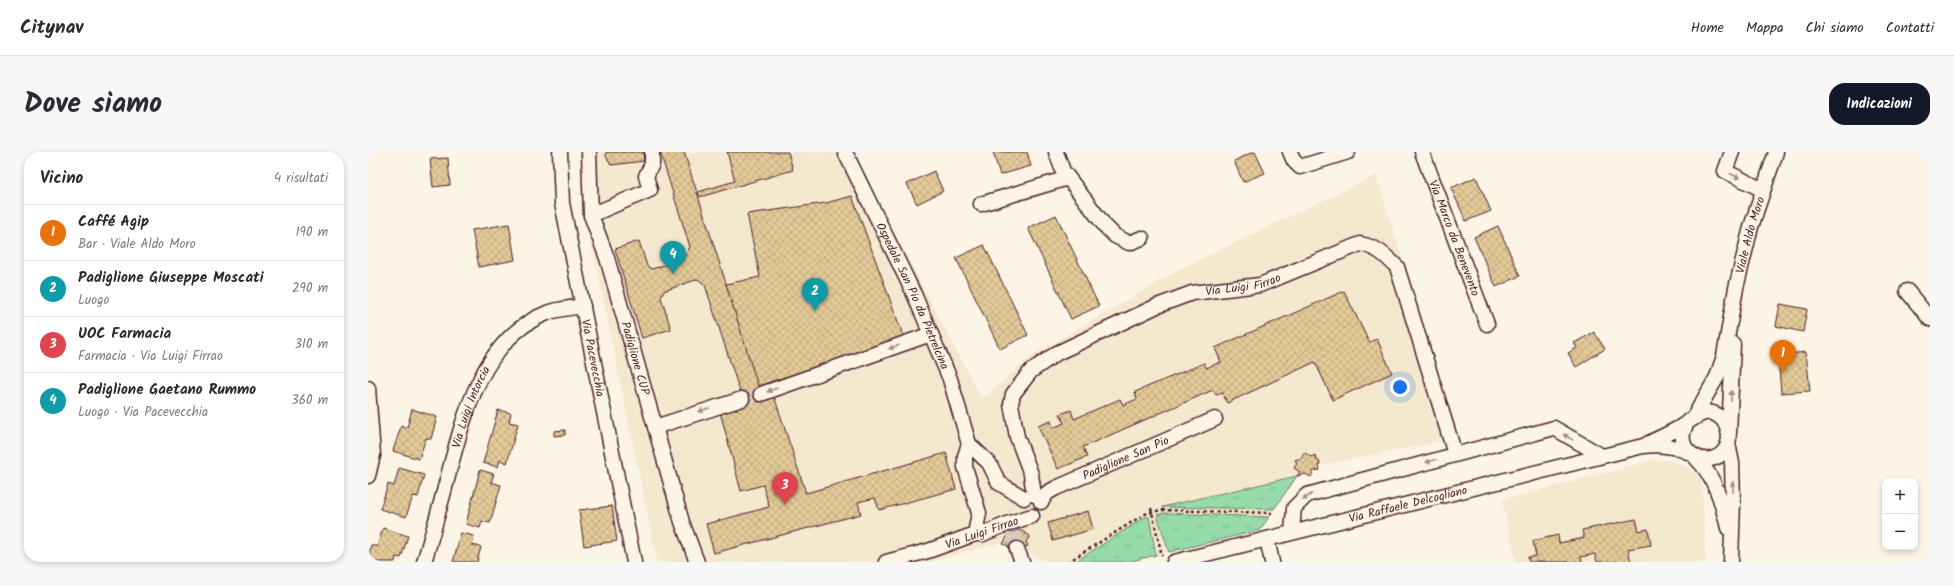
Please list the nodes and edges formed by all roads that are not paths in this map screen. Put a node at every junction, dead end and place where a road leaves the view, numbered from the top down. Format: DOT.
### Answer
graph roads {
  1 [pos="560,152"];
  2 [pos="589,152"];
  3 [pos="652,152"];
  4 [pos="845,152"];
  5 [pos="1056,152"];
  6 [pos="1290,152"];
  7 [pos="1348,152"];
  8 [pos="1422,152"];
  9 [pos="1732,152"];
  10 [pos="1776,152"];
  11 [pos="1068,178"];
  12 [pos="1763,190"];
  13 [pos="981,204"];
  14 [pos="591,214"];
  15 [pos="1142,238"];
  16 [pos="1907,290"];
  17 [pos="582,306"];
  18 [pos="1730,319"];
  19 [pos="1930,319"];
  20 [pos="1487,324"];
  21 [pos="931,334"];
  22 [pos="368,388"];
  23 [pos="761,394"];
  24 [pos="742,399"];
  25 [pos="1692,418"];
  26 [pos="1214,420"];
  27 [pos="656,427"];
  28 [pos="1728,439"];
  29 [pos="969,444"];
  30 [pos="1643,446"];
  31 [pos="1455,454"];
  32 [pos="1693,455"];
  33 [pos="1602,456"];
  34 [pos="368,476"];
  35 [pos="1033,498"];
  36 [pos="1292,532"];
  37 [pos="975,534"];
  38 [pos="1267,539"];
  39 [pos="1731,540"];
  40 [pos="1168,559"];
  41 [pos="424,562"];
  42 [pos="634,562"];
  43 [pos="697,562"];
  44 [pos="886,562"];
  45 [pos="1272,562"];
  46 [pos="1731,562"];
  1 -- 17 [label="street, Via Pacevecchia"];
  2 -- 14 [label="street, Padiglione CUP"];
  3 -- 14 [label="street"];
  4 -- 21 [label="street, Ospedale San Pio da Pietrelcina"];
  5 -- 11 [label="street"];
  6 -- 7 [label="street"];
  8 -- 20 [label="street, Via Marco da Benevento"];
  9 -- 12 [label="street, one-way"];
  10 -- 12 [label="street, Viale Aldo Moro"];
  11 -- 13 [label="street"];
  11 -- 15 [label="street"];
  12 -- 18 [label="street, Viale Aldo Moro"];
  14 -- 27 [label="street, Padiglione CUP"];
  16 -- 19 [label="street"];
  17 -- 41 [label="street, Via Luigi Intorcia"];
  17 -- 42 [label="street, Via Pacevecchia"];
  18 -- 25 [label="street, Viale Aldo Moro"];
  28 -- 18 [label="street, Viale Aldo Moro, one-way"];
  21 -- 23 [label="street, one-way"];
  21 -- 29 [label="street, Ospedale San Pio da Pietrelcina"];
  22 -- 34 [label="street"];
  24 -- 27 [label="street, one-way"];
  25 -- 28 [label="street, Viale Aldo Moro"];
  25 -- 30 [label="street, Via Raffaele Delcogliano"];
  25 -- 32 [label="street, Viale Aldo Moro"];
  26 -- 35 [label="street, Padiglione San Pio"];
  27 -- 43 [label="street, Padiglione CUP"];
  28 -- 32 [label="street"];
  39 -- 28 [label="street, Viale Aldo Moro, one-way"];
  29 -- 35 [label="street"];
  29 -- 37 [label="street, Ospedale San Pio da Pietrelcina"];
  30 -- 32 [label="street, Via Raffaele Delcogliano"];
  30 -- 33 [label="street, Via Raffaele Delcogliano"];
  33 -- 31 [label="street, one-way"];
  31 -- 35 [label="street, Via Luigi Firrao"];
  31 -- 36 [label="street, one-way"];
  32 -- 39 [label="street, Viale Aldo Moro"];
  33 -- 36 [label="street, Via Raffaele Delcogliano"];
  35 -- 37 [label="street, Via Luigi Firrao"];
  36 -- 38 [label="street, Via Raffaele Delcogliano"];
  37 -- 44 [label="street, Via Luigi Firrao"];
  38 -- 40 [label="street, Via Raffaele Delcogliano"];
  38 -- 45 [label="street"];
  39 -- 46 [label="street, Viale Aldo Moro"];
}
